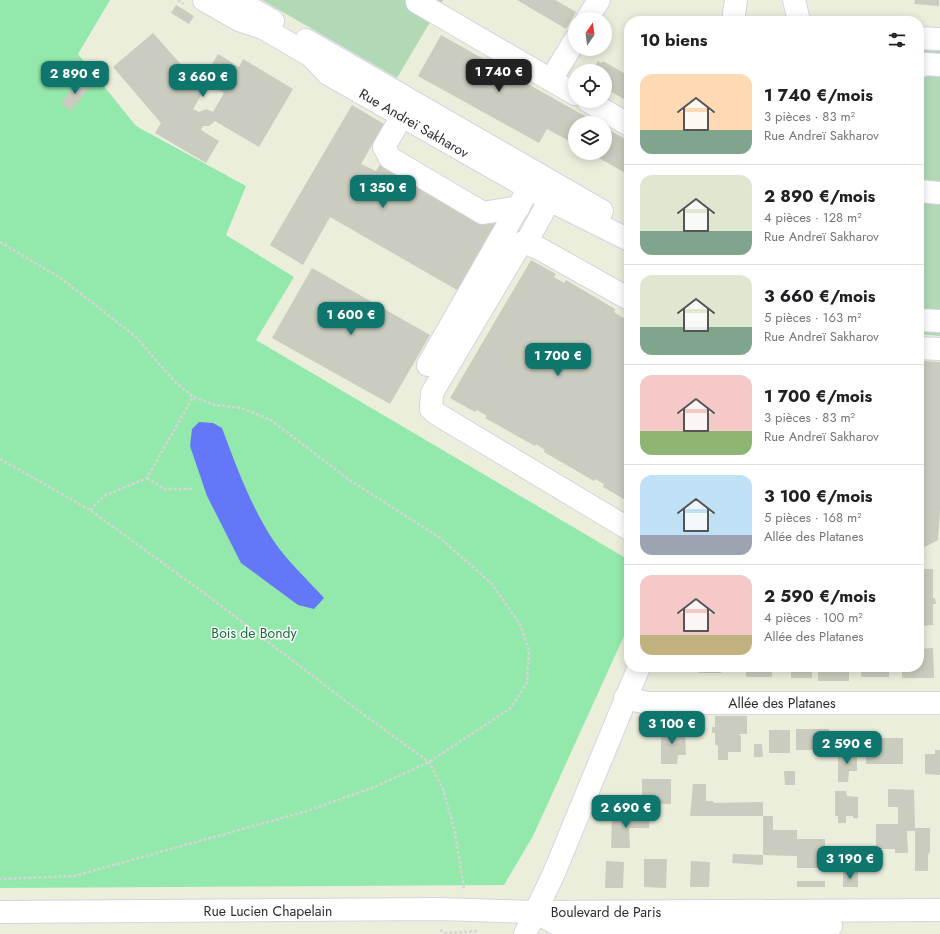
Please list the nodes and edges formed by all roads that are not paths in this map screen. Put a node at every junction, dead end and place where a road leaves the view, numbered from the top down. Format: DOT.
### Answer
graph roads {
  1 [pos="204,0"];
  2 [pos="236,0"];
  3 [pos="599,0"];
  4 [pos="736,0"];
  5 [pos="794,0"];
  6 [pos="418,1"];
  7 [pos="592,12"];
  8 [pos="734,16"];
  9 [pos="799,16"];
  10 [pos="924,38"];
  11 [pos="940,39"];
  12 [pos="568,52"];
  13 [pos="924,65"];
  14 [pos="940,65"];
  15 [pos="551,80"];
  16 [pos="568,90"];
  17 [pos="600,108"];
  18 [pos="402,116"];
  19 [pos="624,122"];
  20 [pos="924,191"];
  21 [pos="554,193"];
  22 [pos="940,193"];
  23 [pos="524,198"];
  24 [pos="624,227"];
  25 [pos="624,237"];
  26 [pos="526,243"];
  27 [pos="624,296"];
  28 [pos="924,320"];
  29 [pos="940,321"];
  30 [pos="924,348"];
  31 [pos="940,349"];
  32 [pos="428,365"];
  33 [pos="624,527"];
  34 [pos="637,672"];
  35 [pos="625,698"];
  36 [pos="940,703"];
  37 [pos="940,910"];
  38 [pos="0,912"];
  39 [pos="536,912"];
  40 [pos="940,925"];
  41 [pos="525,934"];
  1 -- 18 [label="street, Rue Andreï Sakharov"];
  2 -- 21 [label="street, Rue Andreï Sakharov"];
  3 -- 7 [label="street"];
  4 -- 8 [label="street"];
  5 -- 9 [label="street"];
  6 -- 15 [label="street"];
  10 -- 11 [label="street"];
  12 -- 15 [label="street"];
  13 -- 14 [label="street"];
  15 -- 16 [label="street"];
  17 -- 19 [label="street"];
  18 -- 23 [label="street, Rue Andreï Sakharov"];
  18 -- 23 [label="street"];
  20 -- 22 [label="street"];
  21 -- 23 [label="street, Rue Andreï Sakharov"];
  21 -- 24 [label="street, Rue Andreï Sakharov"];
  21 -- 25 [label="street, Rue Andreï Sakharov"];
  21 -- 26 [label="street"];
  23 -- 32 [label="street"];
  26 -- 27 [label="street"];
  26 -- 33 [label="street"];
  28 -- 29 [label="street"];
  30 -- 31 [label="street"];
  34 -- 35 [label="street"];
  35 -- 36 [label="street, Allée des Platanes"];
  35 -- 39 [label="street"];
  37 -- 39 [label="street, Boulevard de Paris"];
  38 -- 39 [label="street, Rue Lucien Chapelain"];
  39 -- 40 [label="street, Boulevard de Paris"];
  39 -- 41 [label="street"];
}
